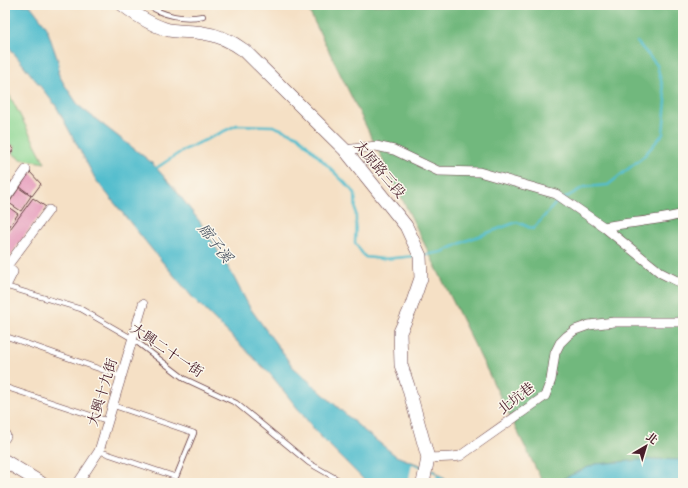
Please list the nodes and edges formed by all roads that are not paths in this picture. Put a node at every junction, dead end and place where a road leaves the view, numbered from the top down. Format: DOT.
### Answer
graph roads {
  1 [pos="124,5"];
  2 [pos="148,5"];
  3 [pos="203,16"];
  4 [pos="345,150"];
  5 [pos="26,170"];
  6 [pos="5,199"];
  7 [pos="49,210"];
  8 [pos="683,214"];
  9 [pos="604,227"];
  10 [pos="6,265"];
  11 [pos="683,284"];
  12 [pos="5,286"];
  13 [pos="143,304"];
  14 [pos="683,322"];
  15 [pos="5,336"];
  16 [pos="133,339"];
  17 [pos="120,376"];
  18 [pos="5,387"];
  19 [pos="112,405"];
  20 [pos="108,421"];
  21 [pos="5,434"];
  22 [pos="5,438"];
  23 [pos="99,451"];
  24 [pos="5,461"];
  25 [pos="427,461"];
  26 [pos="41,483"];
  27 [pos="78,483"];
  28 [pos="344,483"];
  29 [pos="423,483"];
  1 -- 4 [label="main road, 太原路三段"];
  2 -- 3 [label="lane"];
  4 -- 9 [label="street"];
  4 -- 25 [label="main road, 太原路三段"];
  5 -- 6 [label="street"];
  7 -- 10 [label="street"];
  8 -- 9 [label="street"];
  9 -- 11 [label="street"];
  10 -- 12 [label="street"];
  12 -- 16 [label="lane, 大興二十一街"];
  13 -- 16 [label="street, 大興十九街"];
  14 -- 25 [label="street, 北坑巷"];
  15 -- 17 [label="lane"];
  16 -- 17 [label="street, 大興十九街"];
  16 -- 28 [label="lane, 大興二十一街"];
  17 -- 19 [label="street, 大興十九街"];
  18 -- 20 [label="lane"];
  19 -- 20 [label="street, 大興十九街"];
  19 -- 23 [label="lane"];
  20 -- 23 [label="street, 大興十九街"];
  21 -- 22 [label="street"];
  23 -- 27 [label="street, 大興十九街"];
  24 -- 26 [label="main road"];
  25 -- 29 [label="main road"];
}
